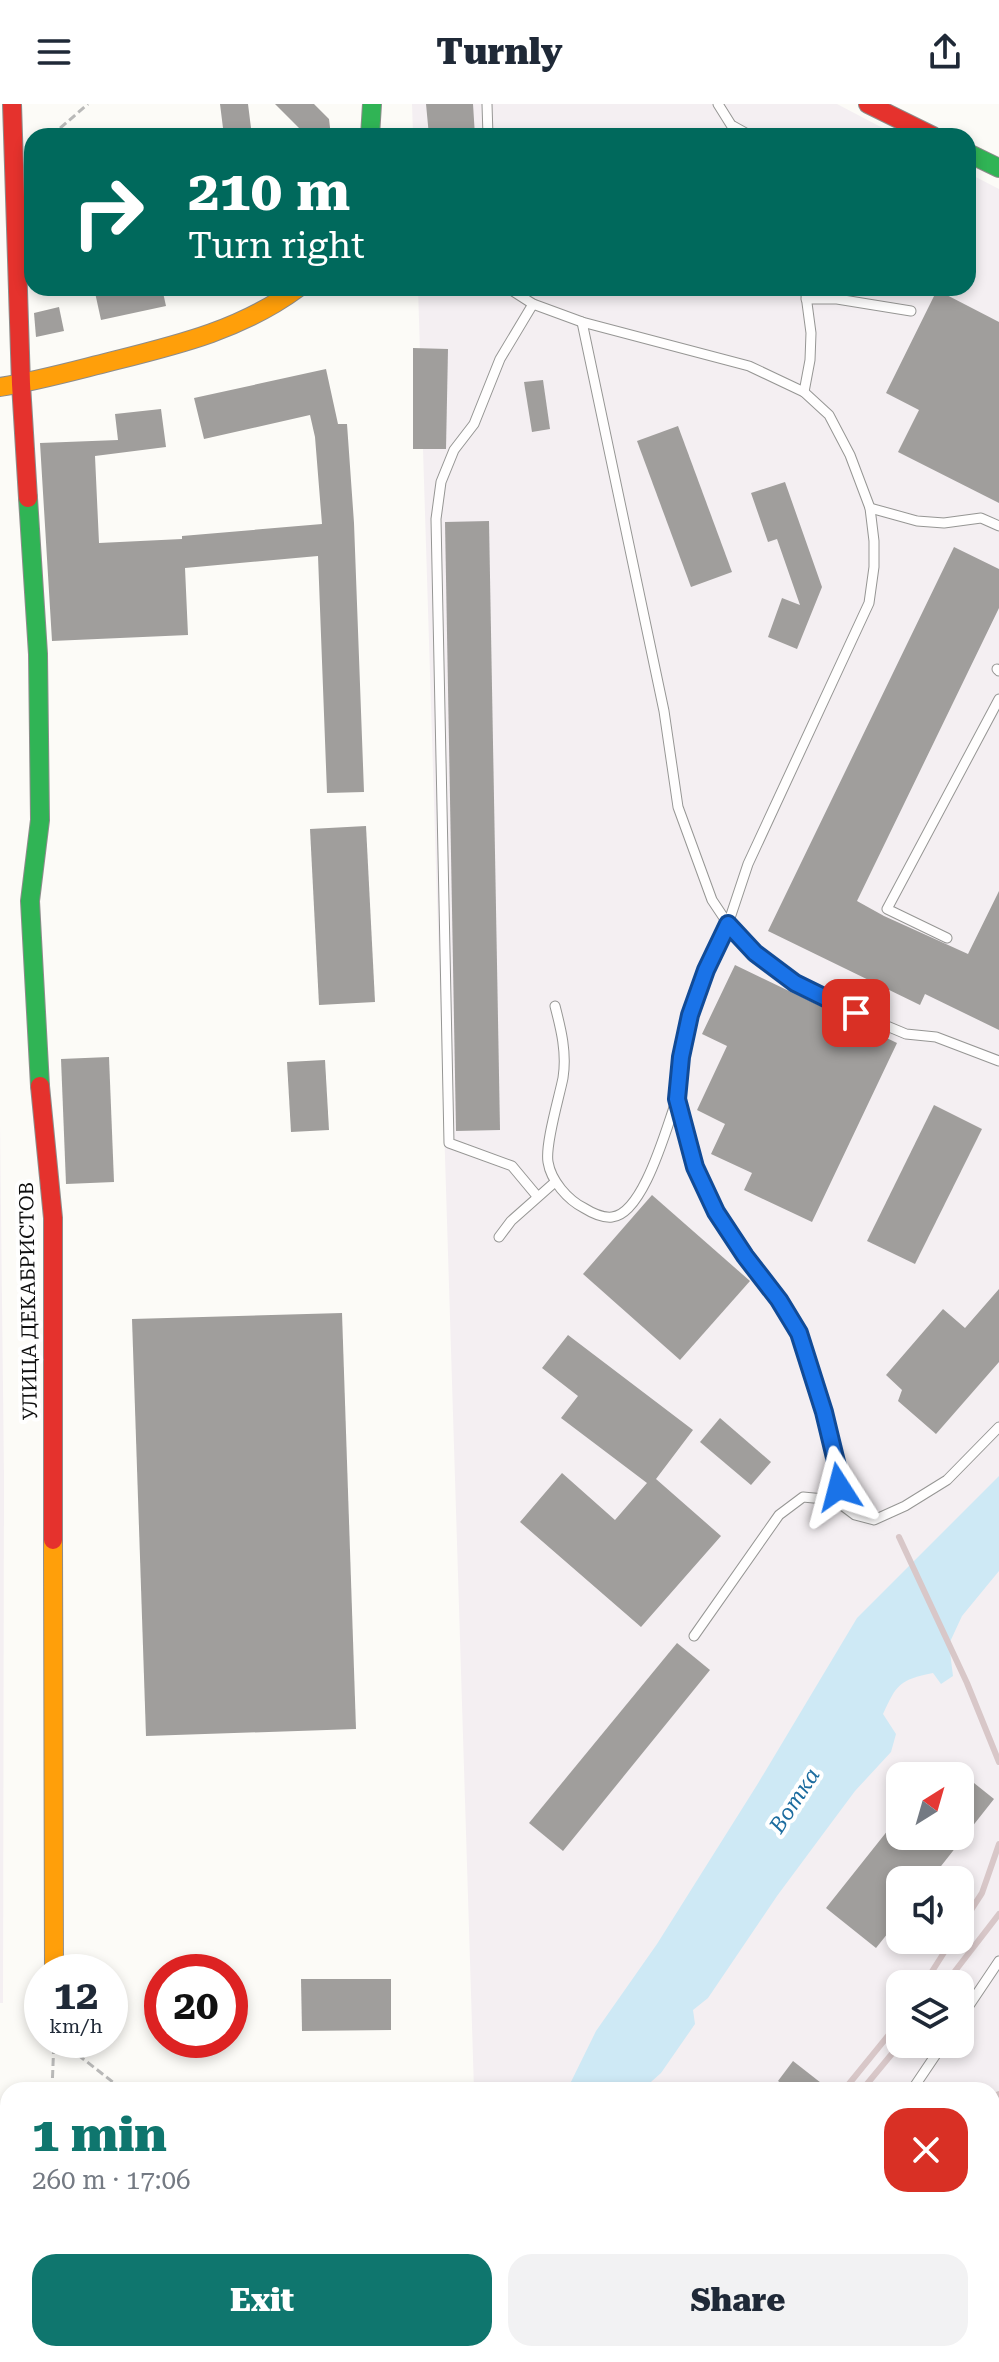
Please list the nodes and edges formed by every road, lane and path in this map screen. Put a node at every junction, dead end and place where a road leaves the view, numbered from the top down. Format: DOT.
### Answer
graph roads {
  1 [pos="12,104"];
  2 [pos="88,104"];
  3 [pos="372,104"];
  4 [pos="487,104"];
  5 [pos="718,104"];
  6 [pos="868,104"];
  7 [pos="733,126"];
  8 [pos="60,128"];
  9 [pos="370,128"];
  10 [pos="488,128"];
  11 [pos="737,128"];
  12 [pos="917,128"];
  13 [pos="976,157"];
  14 [pos="999,168"];
  15 [pos="288,296"];
  16 [pos="520,296"];
  17 [pos="805,296"];
  18 [pos="818,296"];
  19 [pos="533,304"];
  20 [pos="911,311"];
  21 [pos="582,322"];
  22 [pos="21,384"];
  23 [pos="0,387"];
  24 [pos="804,392"];
  25 [pos="870,508"];
  26 [pos="999,526"];
  27 [pos="999,699"];
  28 [pos="728,924"];
  29 [pos="947,938"];
  30 [pos="555,1006"];
  31 [pos="999,1061"];
  32 [pos="677,1099"];
  33 [pos="555,1182"];
  34 [pos="537,1196"];
  35 [pos="499,1237"];
  36 [pos="999,1427"];
  37 [pos="835,1500"];
  38 [pos="694,1636"];
  39 [pos="54,1954"];
  40 [pos="999,1961"];
  41 [pos="974,1998"];
  42 [pos="55,2058"];
  43 [pos="80,2058"];
  44 [pos="934,2058"];
  45 [pos="53,2082"];
  46 [pos="112,2082"];
  47 [pos="917,2082"];
  1 -- 22 [label="street, УЛИЦА ДЕКАБРИСТОВ"];
  2 -- 8 [label="path"];
  3 -- 9 [label="street"];
  4 -- 10 [label="lane"];
  5 -- 7 [label="lane"];
  6 -- 12 [label="street"];
  7 -- 11 [label="lane"];
  13 -- 14 [label="street"];
  15 -- 22 [label="street"];
  16 -- 19 [label="lane"];
  17 -- 24 [label="lane"];
  18 -- 20 [label="lane"];
  19 -- 21 [label="lane"];
  19 -- 34 [label="lane"];
  21 -- 24 [label="lane"];
  21 -- 28 [label="lane"];
  22 -- 23 [label="street"];
  22 -- 39 [label="street, УЛИЦА ДЕКАБРИСТОВ"];
  24 -- 25 [label="lane"];
  25 -- 26 [label="lane"];
  25 -- 28 [label="lane"];
  27 -- 29 [label="lane"];
  28 -- 31 [label="lane"];
  28 -- 32 [label="lane"];
  30 -- 33 [label="lane"];
  32 -- 33 [label="lane"];
  32 -- 37 [label="lane"];
  33 -- 34 [label="lane"];
  34 -- 35 [label="lane"];
  36 -- 37 [label="lane"];
  37 -- 38 [label="lane"];
  40 -- 41 [label="lane"];
  42 -- 45 [label="path"];
  43 -- 46 [label="path"];
  44 -- 47 [label="lane"];
}
